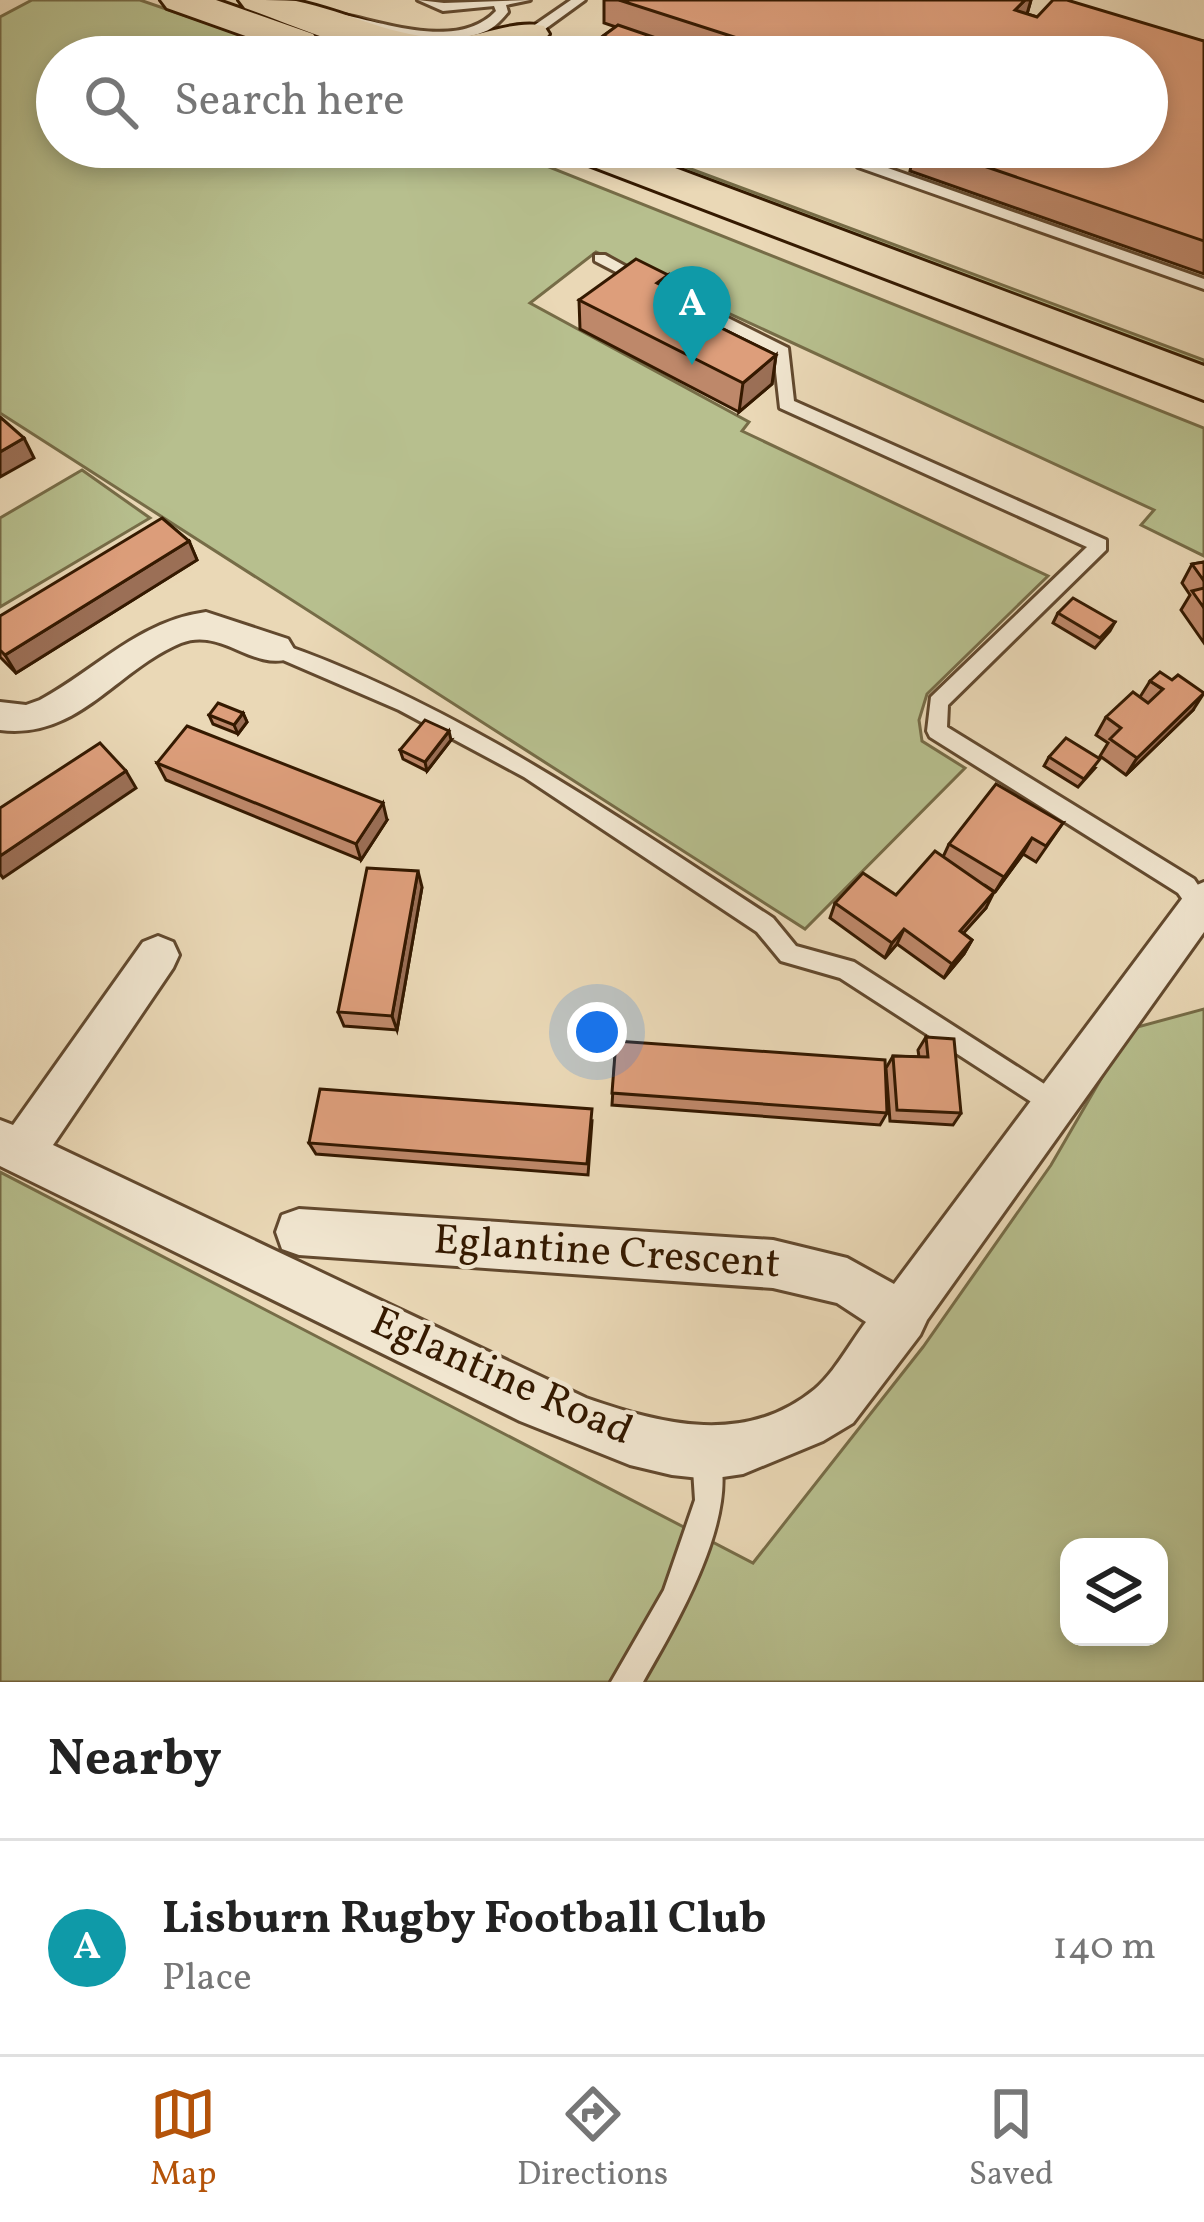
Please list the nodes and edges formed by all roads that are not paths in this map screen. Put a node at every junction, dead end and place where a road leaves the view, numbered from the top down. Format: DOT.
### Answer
graph roads {
  1 [pos="180,0"];
  2 [pos="424,0"];
  3 [pos="579,0"];
  4 [pos="498,1"];
  5 [pos="274,5"];
  6 [pos="536,16"];
  7 [pos="282,36"];
  8 [pos="364,36"];
  9 [pos="499,36"];
  10 [pos="635,168"];
  11 [pos="719,168"];
  12 [pos="874,168"];
  13 [pos="600,258"];
  14 [pos="1204,284"];
  15 [pos="1204,348"];
  16 [pos="1204,384"];
  17 [pos="276,649"];
  18 [pos="0,716"];
  19 [pos="1202,902"];
  20 [pos="158,955"];
  21 [pos="1055,1104"];
  22 [pos="10,1148"];
  23 [pos="299,1232"];
  24 [pos="903,1318"];
  25 [pos="706,1454"];
  26 [pos="626,1682"];
  1 -- 7 [label="highway"];
  2 -- 4 [label="lane"];
  3 -- 6 [label="lane"];
  4 -- 5 [label="lane"];
  4 -- 6 [label="lane"];
  5 -- 8 [label="highway"];
  6 -- 9 [label="highway"];
  10 -- 16 [label="highway"];
  11 -- 15 [label="highway"];
  12 -- 14 [label="lane"];
  13 -- 19 [label="lane"];
  17 -- 18 [label="street"];
  17 -- 21 [label="lane"];
  19 -- 21 [label="street, Eglantine Road"];
  20 -- 22 [label="street"];
  21 -- 24 [label="street, Eglantine Road"];
  22 -- 25 [label="street, Eglantine Road"];
  23 -- 24 [label="street, Eglantine Crescent"];
  24 -- 25 [label="street, Eglantine Road"];
  25 -- 26 [label="lane"];
}
